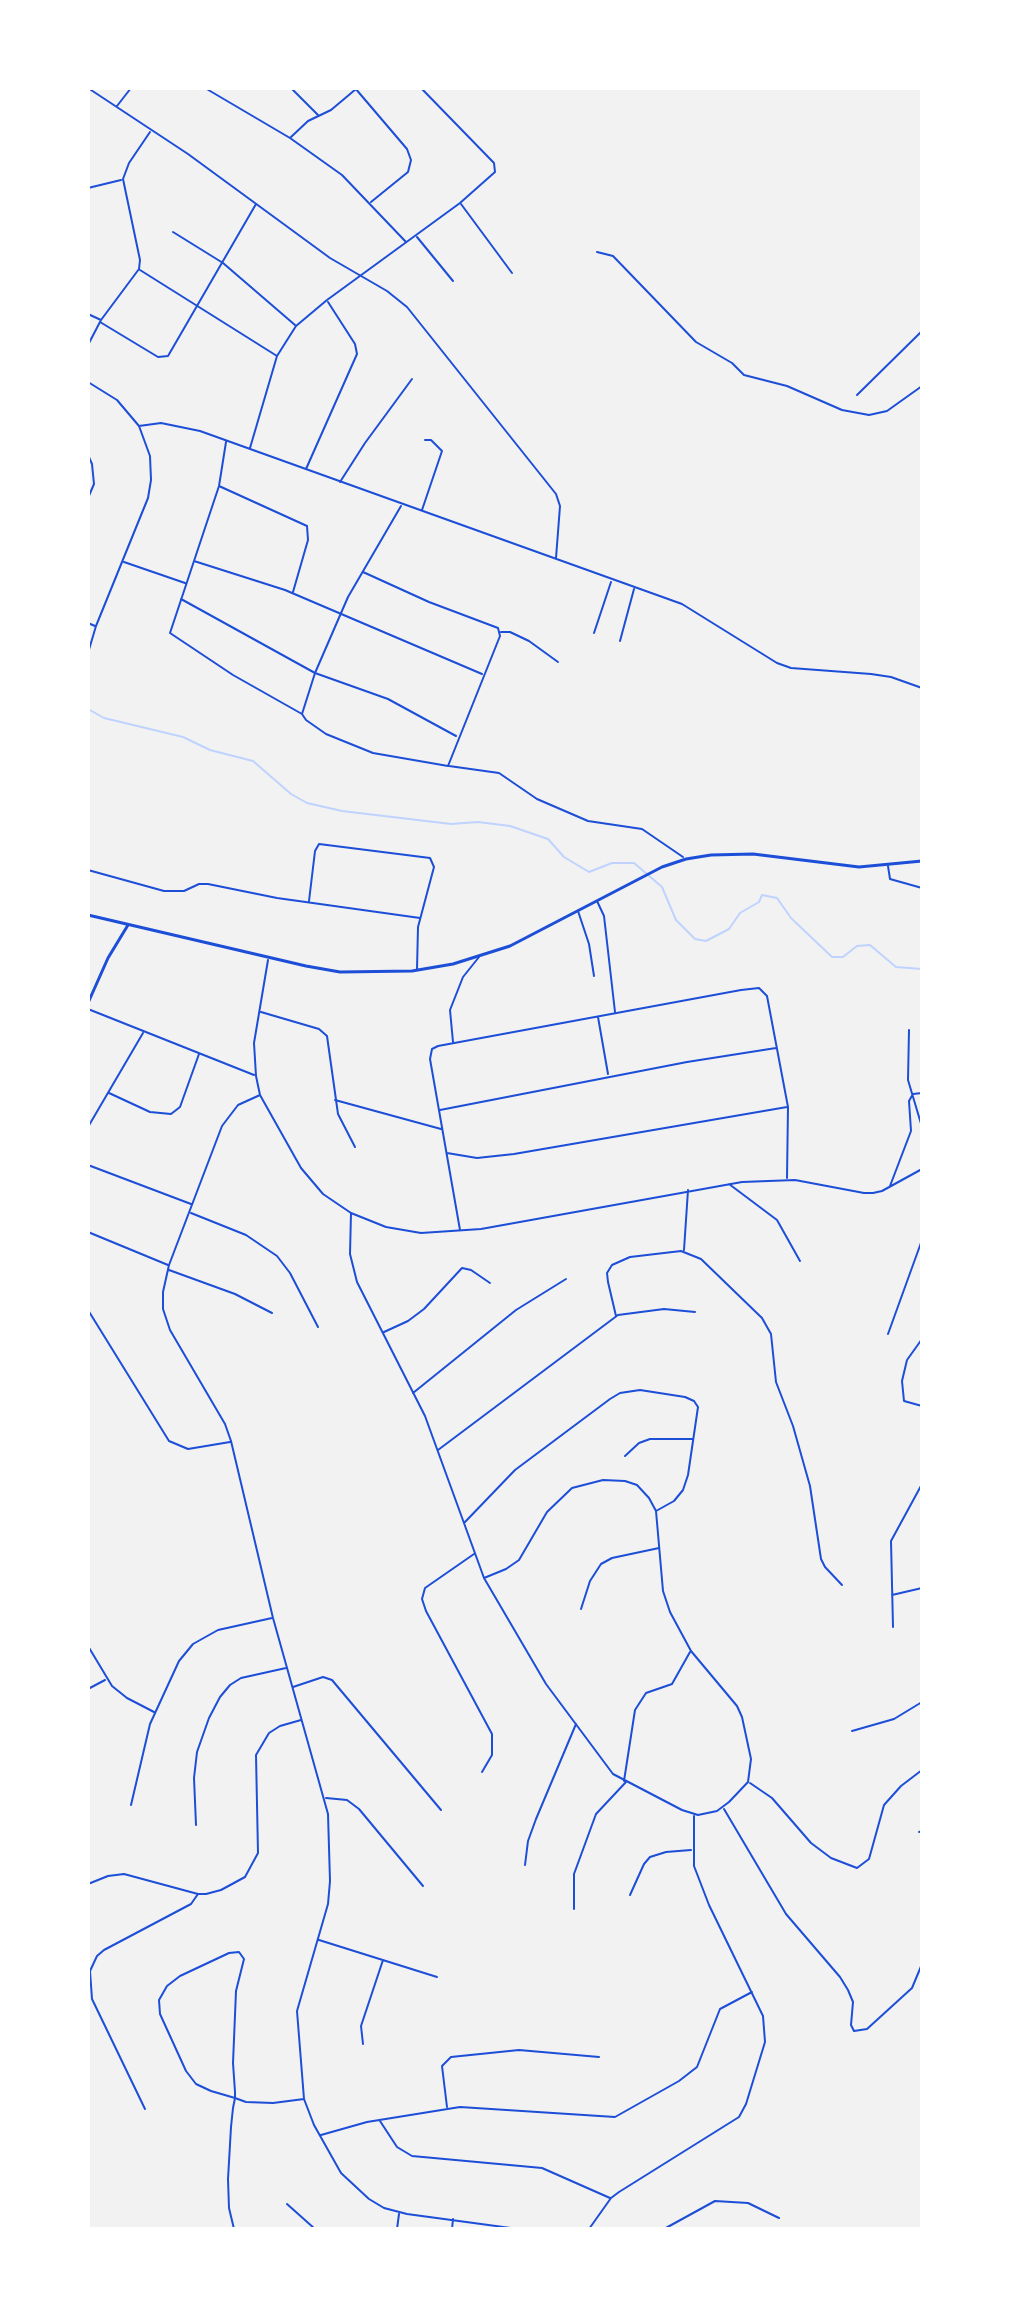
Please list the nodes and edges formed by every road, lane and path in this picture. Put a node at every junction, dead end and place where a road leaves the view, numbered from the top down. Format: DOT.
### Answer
graph roads {
  1 [pos="88,88"];
  2 [pos="131,88"];
  3 [pos="205,88"];
  4 [pos="291,88"];
  5 [pos="356,88"];
  6 [pos="421,88"];
  7 [pos="211,89"];
  8 [pos="116,107"];
  9 [pos="319,116"];
  10 [pos="151,130"];
  11 [pos="290,138"];
  12 [pos="123,179"];
  13 [pos="88,188"];
  14 [pos="370,202"];
  15 [pos="257,203"];
  16 [pos="460,203"];
  17 [pos="173,232"];
  18 [pos="416,236"];
  19 [pos="407,243"];
  20 [pos="597,252"];
  21 [pos="223,263"];
  22 [pos="139,269"];
  23 [pos="512,273"];
  24 [pos="361,278"];
  25 [pos="453,281"];
  26 [pos="327,300"];
  27 [pos="198,307"];
  28 [pos="88,314"];
  29 [pos="101,321"];
  30 [pos="296,326"];
  31 [pos="922,331"];
  32 [pos="88,345"];
  33 [pos="277,356"];
  34 [pos="412,379"];
  35 [pos="88,382"];
  36 [pos="922,386"];
  37 [pos="857,395"];
  38 [pos="139,426"];
  39 [pos="425,440"];
  40 [pos="226,441"];
  41 [pos="250,448"];
  42 [pos="88,455"];
  43 [pos="306,470"];
  44 [pos="339,483"];
  45 [pos="219,486"];
  46 [pos="88,498"];
  47 [pos="402,504"];
  48 [pos="422,512"];
  49 [pos="556,559"];
  50 [pos="194,561"];
  51 [pos="124,562"];
  52 [pos="362,571"];
  53 [pos="611,580"];
  54 [pos="186,583"];
  55 [pos="634,588"];
  56 [pos="292,593"];
  57 [pos="181,599"];
  58 [pos="341,614"];
  59 [pos="88,623"];
  60 [pos="96,626"];
  61 [pos="500,632"];
  62 [pos="594,633"];
  63 [pos="620,641"];
  64 [pos="88,653"];
  65 [pos="558,662"];
  66 [pos="315,673"];
  67 [pos="483,674"];
  68 [pos="922,688"];
  69 [pos="302,714"];
  70 [pos="457,736"];
  71 [pos="448,766"];
  72 [pos="686,859"];
  73 [pos="922,861"];
  74 [pos="888,865"];
  75 [pos="88,870"];
  76 [pos="922,888"];
  77 [pos="596,901"];
  78 [pos="309,903"];
  79 [pos="578,911"];
  80 [pos="88,915"];
  81 [pos="420,918"];
  82 [pos="128,925"];
  83 [pos="481,956"];
  84 [pos="268,959"];
  85 [pos="417,970"];
  86 [pos="594,976"];
  87 [pos="88,1003"];
  88 [pos="88,1009"];
  89 [pos="260,1012"];
  90 [pos="615,1013"];
  91 [pos="598,1016"];
  92 [pos="909,1030"];
  93 [pos="144,1032"];
  94 [pos="453,1043"];
  95 [pos="776,1048"];
  96 [pos="200,1053"];
  97 [pos="256,1076"];
  98 [pos="609,1077"];
  99 [pos="109,1093"];
  100 [pos="922,1093"];
  101 [pos="913,1094"];
  102 [pos="260,1095"];
  103 [pos="335,1100"];
  104 [pos="788,1107"];
  105 [pos="439,1110"];
  106 [pos="88,1127"];
  107 [pos="922,1127"];
  108 [pos="442,1129"];
  109 [pos="355,1147"];
  110 [pos="447,1153"];
  111 [pos="88,1165"];
  112 [pos="922,1169"];
  113 [pos="787,1179"];
  114 [pos="728,1184"];
  115 [pos="889,1187"];
  116 [pos="688,1190"];
  117 [pos="193,1204"];
  118 [pos="190,1212"];
  119 [pos="351,1213"];
  120 [pos="460,1231"];
  121 [pos="88,1232"];
  122 [pos="922,1240"];
  123 [pos="684,1251"];
  124 [pos="800,1261"];
  125 [pos="168,1267"];
  126 [pos="566,1279"];
  127 [pos="490,1283"];
  128 [pos="88,1310"];
  129 [pos="695,1312"];
  130 [pos="272,1313"];
  131 [pos="616,1316"];
  132 [pos="318,1327"];
  133 [pos="383,1333"];
  134 [pos="888,1334"];
  135 [pos="922,1339"];
  136 [pos="412,1394"];
  137 [pos="922,1406"];
  138 [pos="693,1439"];
  139 [pos="231,1441"];
  140 [pos="437,1451"];
  141 [pos="625,1456"];
  142 [pos="922,1484"];
  143 [pos="656,1511"];
  144 [pos="464,1523"];
  145 [pos="660,1548"];
  146 [pos="475,1553"];
  147 [pos="484,1578"];
  148 [pos="842,1585"];
  149 [pos="922,1588"];
  150 [pos="891,1595"];
  151 [pos="581,1609"];
  152 [pos="273,1618"];
  153 [pos="893,1627"];
  154 [pos="88,1646"];
  155 [pos="691,1651"];
  156 [pos="287,1668"];
  157 [pos="106,1679"];
  158 [pos="293,1687"];
  159 [pos="88,1689"];
  160 [pos="922,1702"];
  161 [pos="155,1712"];
  162 [pos="302,1720"];
  163 [pos="576,1724"];
  164 [pos="852,1731"];
  165 [pos="922,1770"];
  166 [pos="482,1772"];
  167 [pos="625,1781"];
  168 [pos="748,1782"];
  169 [pos="325,1798"];
  170 [pos="131,1805"];
  171 [pos="723,1808"];
  172 [pos="441,1810"];
  173 [pos="694,1815"];
  174 [pos="196,1825"];
  175 [pos="693,1850"];
  176 [pos="525,1865"];
  177 [pos="88,1884"];
  178 [pos="423,1886"];
  179 [pos="198,1894"];
  180 [pos="630,1895"];
  181 [pos="574,1909"];
  182 [pos="317,1939"];
  183 [pos="383,1959"];
  184 [pos="922,1964"];
  185 [pos="437,1977"];
  186 [pos="752,1992"];
  187 [pos="363,2044"];
  188 [pos="599,2057"];
  189 [pos="235,2098"];
  190 [pos="304,2099"];
  191 [pos="448,2108"];
  192 [pos="145,2109"];
  193 [pos="379,2120"];
  194 [pos="320,2135"];
  195 [pos="611,2198"];
  196 [pos="287,2204"];
  197 [pos="399,2213"];
  198 [pos="779,2218"];
  199 [pos="453,2219"];
  200 [pos="234,2229"];
  201 [pos="315,2229"];
  202 [pos="397,2229"];
  203 [pos="452,2229"];
  204 [pos="518,2229"];
  205 [pos="589,2229"];
  206 [pos="664,2229"];
  1 -- 8 [label="street"];
  2 -- 8 [label="street"];
  3 -- 7 [label="street"];
  4 -- 9 [label="street"];
  5 -- 9 [label="street"];
  5 -- 14 [label="street"];
  6 -- 16 [label="street"];
  7 -- 11 [label="street"];
  8 -- 10 [label="street"];
  9 -- 11 [label="street"];
  10 -- 12 [label="street"];
  10 -- 15 [label="street"];
  11 -- 14 [label="street"];
  12 -- 13 [label="street"];
  12 -- 22 [label="street"];
  14 -- 19 [label="street"];
  15 -- 21 [label="street"];
  15 -- 24 [label="street"];
  16 -- 18 [label="street"];
  16 -- 23 [label="street"];
  17 -- 21 [label="street"];
  18 -- 19 [label="street"];
  18 -- 25 [label="street"];
  19 -- 24 [label="street"];
  20 -- 36 [label="street"];
  21 -- 27 [label="street"];
  21 -- 30 [label="street"];
  22 -- 27 [label="street"];
  22 -- 29 [label="street"];
  24 -- 26 [label="street"];
  24 -- 49 [label="street"];
  26 -- 30 [label="street"];
  26 -- 43 [label="street"];
  27 -- 29 [label="street"];
  27 -- 33 [label="street"];
  28 -- 29 [label="street"];
  29 -- 32 [label="street"];
  30 -- 33 [label="street"];
  31 -- 37 [label="street"];
  33 -- 41 [label="street"];
  34 -- 44 [label="street"];
  35 -- 38 [label="street"];
  38 -- 40 [label="street"];
  38 -- 51 [label="street"];
  39 -- 48 [label="street"];
  40 -- 41 [label="street"];
  40 -- 45 [label="street"];
  41 -- 43 [label="street"];
  42 -- 46 [label="street"];
  43 -- 44 [label="street"];
  44 -- 47 [label="street"];
  45 -- 50 [label="street"];
  45 -- 56 [label="street"];
  47 -- 48 [label="street"];
  47 -- 52 [label="street"];
  48 -- 49 [label="street"];
  49 -- 53 [label="street"];
  50 -- 54 [label="street"];
  50 -- 56 [label="street"];
  51 -- 54 [label="street"];
  51 -- 60 [label="street"];
  52 -- 58 [label="street"];
  52 -- 61 [label="street"];
  53 -- 55 [label="street"];
  53 -- 62 [label="street"];
  54 -- 57 [label="street"];
  55 -- 63 [label="street"];
  55 -- 68 [label="street"];
  56 -- 58 [label="street"];
  57 -- 66 [label="street"];
  57 -- 69 [label="street"];
  58 -- 66 [label="street"];
  58 -- 67 [label="street"];
  59 -- 60 [label="street"];
  60 -- 64 [label="street"];
  61 -- 65 [label="street"];
  61 -- 67 [label="street"];
  66 -- 69 [label="street"];
  66 -- 70 [label="street"];
  67 -- 70 [label="street"];
  69 -- 71 [label="street"];
  70 -- 71 [label="street"];
  71 -- 72 [label="street"];
  72 -- 74 [label="street"];
  72 -- 77 [label="street"];
  73 -- 74 [label="street"];
  74 -- 76 [label="street"];
  75 -- 78 [label="street"];
  77 -- 79 [label="street"];
  77 -- 90 [label="street"];
  78 -- 81 [label="street"];
  78 -- 81 [label="street"];
  79 -- 83 [label="street"];
  79 -- 86 [label="street"];
  80 -- 82 [label="street"];
  81 -- 85 [label="street"];
  82 -- 84 [label="street"];
  82 -- 87 [label="street"];
  83 -- 85 [label="street"];
  83 -- 94 [label="street"];
  84 -- 85 [label="street"];
  84 -- 89 [label="street"];
  88 -- 93 [label="street"];
  89 -- 97 [label="street"];
  89 -- 103 [label="street"];
  90 -- 91 [label="street"];
  90 -- 95 [label="street"];
  91 -- 94 [label="street"];
  91 -- 98 [label="street"];
  92 -- 101 [label="street"];
  93 -- 96 [label="street"];
  93 -- 99 [label="street"];
  94 -- 105 [label="street"];
  95 -- 98 [label="street"];
  95 -- 104 [label="street"];
  96 -- 97 [label="street"];
  96 -- 99 [label="street"];
  97 -- 102 [label="street"];
  98 -- 105 [label="street"];
  99 -- 106 [label="street"];
  100 -- 101 [label="street"];
  101 -- 107 [label="street"];
  101 -- 115 [label="street"];
  102 -- 117 [label="street"];
  102 -- 119 [label="street"];
  103 -- 108 [label="street"];
  103 -- 109 [label="street"];
  104 -- 110 [label="street"];
  104 -- 113 [label="street"];
  105 -- 108 [label="street"];
  108 -- 110 [label="street"];
  110 -- 120 [label="street"];
  111 -- 117 [label="street"];
  112 -- 115 [label="street"];
  113 -- 114 [label="street"];
  113 -- 115 [label="street"];
  114 -- 116 [label="street"];
  114 -- 124 [label="street"];
  116 -- 120 [label="street"];
  116 -- 123 [label="street"];
  117 -- 118 [label="street"];
  118 -- 125 [label="street"];
  118 -- 132 [label="street"];
  119 -- 120 [label="street"];
  119 -- 133 [label="street"];
  121 -- 125 [label="street"];
  122 -- 134 [label="street"];
  123 -- 131 [label="street"];
  123 -- 148 [label="street"];
  125 -- 130 [label="street"];
  125 -- 139 [label="street"];
  126 -- 136 [label="street"];
  127 -- 133 [label="street"];
  128 -- 139 [label="street"];
  129 -- 131 [label="street"];
  131 -- 140 [label="street"];
  133 -- 136 [label="street"];
  135 -- 137 [label="street"];
  136 -- 140 [label="street"];
  138 -- 141 [label="street"];
  138 -- 143 [label="street"];
  138 -- 144 [label="street"];
  139 -- 152 [label="street"];
  140 -- 144 [label="street"];
  142 -- 150 [label="street"];
  143 -- 145 [label="street"];
  143 -- 147 [label="street"];
  144 -- 146 [label="street"];
  145 -- 151 [label="street"];
  145 -- 155 [label="street"];
  146 -- 147 [label="street"];
  146 -- 166 [label="street"];
  147 -- 163 [label="street"];
  149 -- 150 [label="street"];
  150 -- 153 [label="street"];
  152 -- 156 [label="street"];
  152 -- 161 [label="street"];
  154 -- 157 [label="street"];
  155 -- 167 [label="street"];
  155 -- 168 [label="street"];
  156 -- 158 [label="street"];
  156 -- 174 [label="street"];
  157 -- 159 [label="street"];
  157 -- 161 [label="street"];
  158 -- 162 [label="street"];
  158 -- 172 [label="street"];
  160 -- 164 [label="street"];
  161 -- 170 [label="street"];
  162 -- 169 [label="street"];
  162 -- 179 [label="street"];
  163 -- 167 [label="street"];
  163 -- 176 [label="street"];
  165 -- 168 [label="street"];
  167 -- 173 [label="street"];
  167 -- 181 [label="street"];
  168 -- 171 [label="street"];
  169 -- 178 [label="street"];
  169 -- 182 [label="street"];
  171 -- 173 [label="street"];
  171 -- 184 [label="street"];
  173 -- 175 [label="street"];
  175 -- 180 [label="street"];
  175 -- 186 [label="street"];
  177 -- 179 [label="street"];
  179 -- 192 [label="street"];
  182 -- 183 [label="street"];
  182 -- 190 [label="street"];
  183 -- 185 [label="street"];
  183 -- 187 [label="street"];
  186 -- 191 [label="street"];
  186 -- 195 [label="street"];
  188 -- 191 [label="street"];
  189 -- 189 [label="street"];
  189 -- 190 [label="street"];
  189 -- 200 [label="street"];
  190 -- 194 [label="street"];
  191 -- 193 [label="street"];
  193 -- 194 [label="street"];
  193 -- 195 [label="street"];
  194 -- 197 [label="street"];
  195 -- 205 [label="street"];
  196 -- 201 [label="street"];
  197 -- 199 [label="street"];
  197 -- 202 [label="street"];
  198 -- 206 [label="street"];
  199 -- 203 [label="street"];
  199 -- 204 [label="street"];
}
